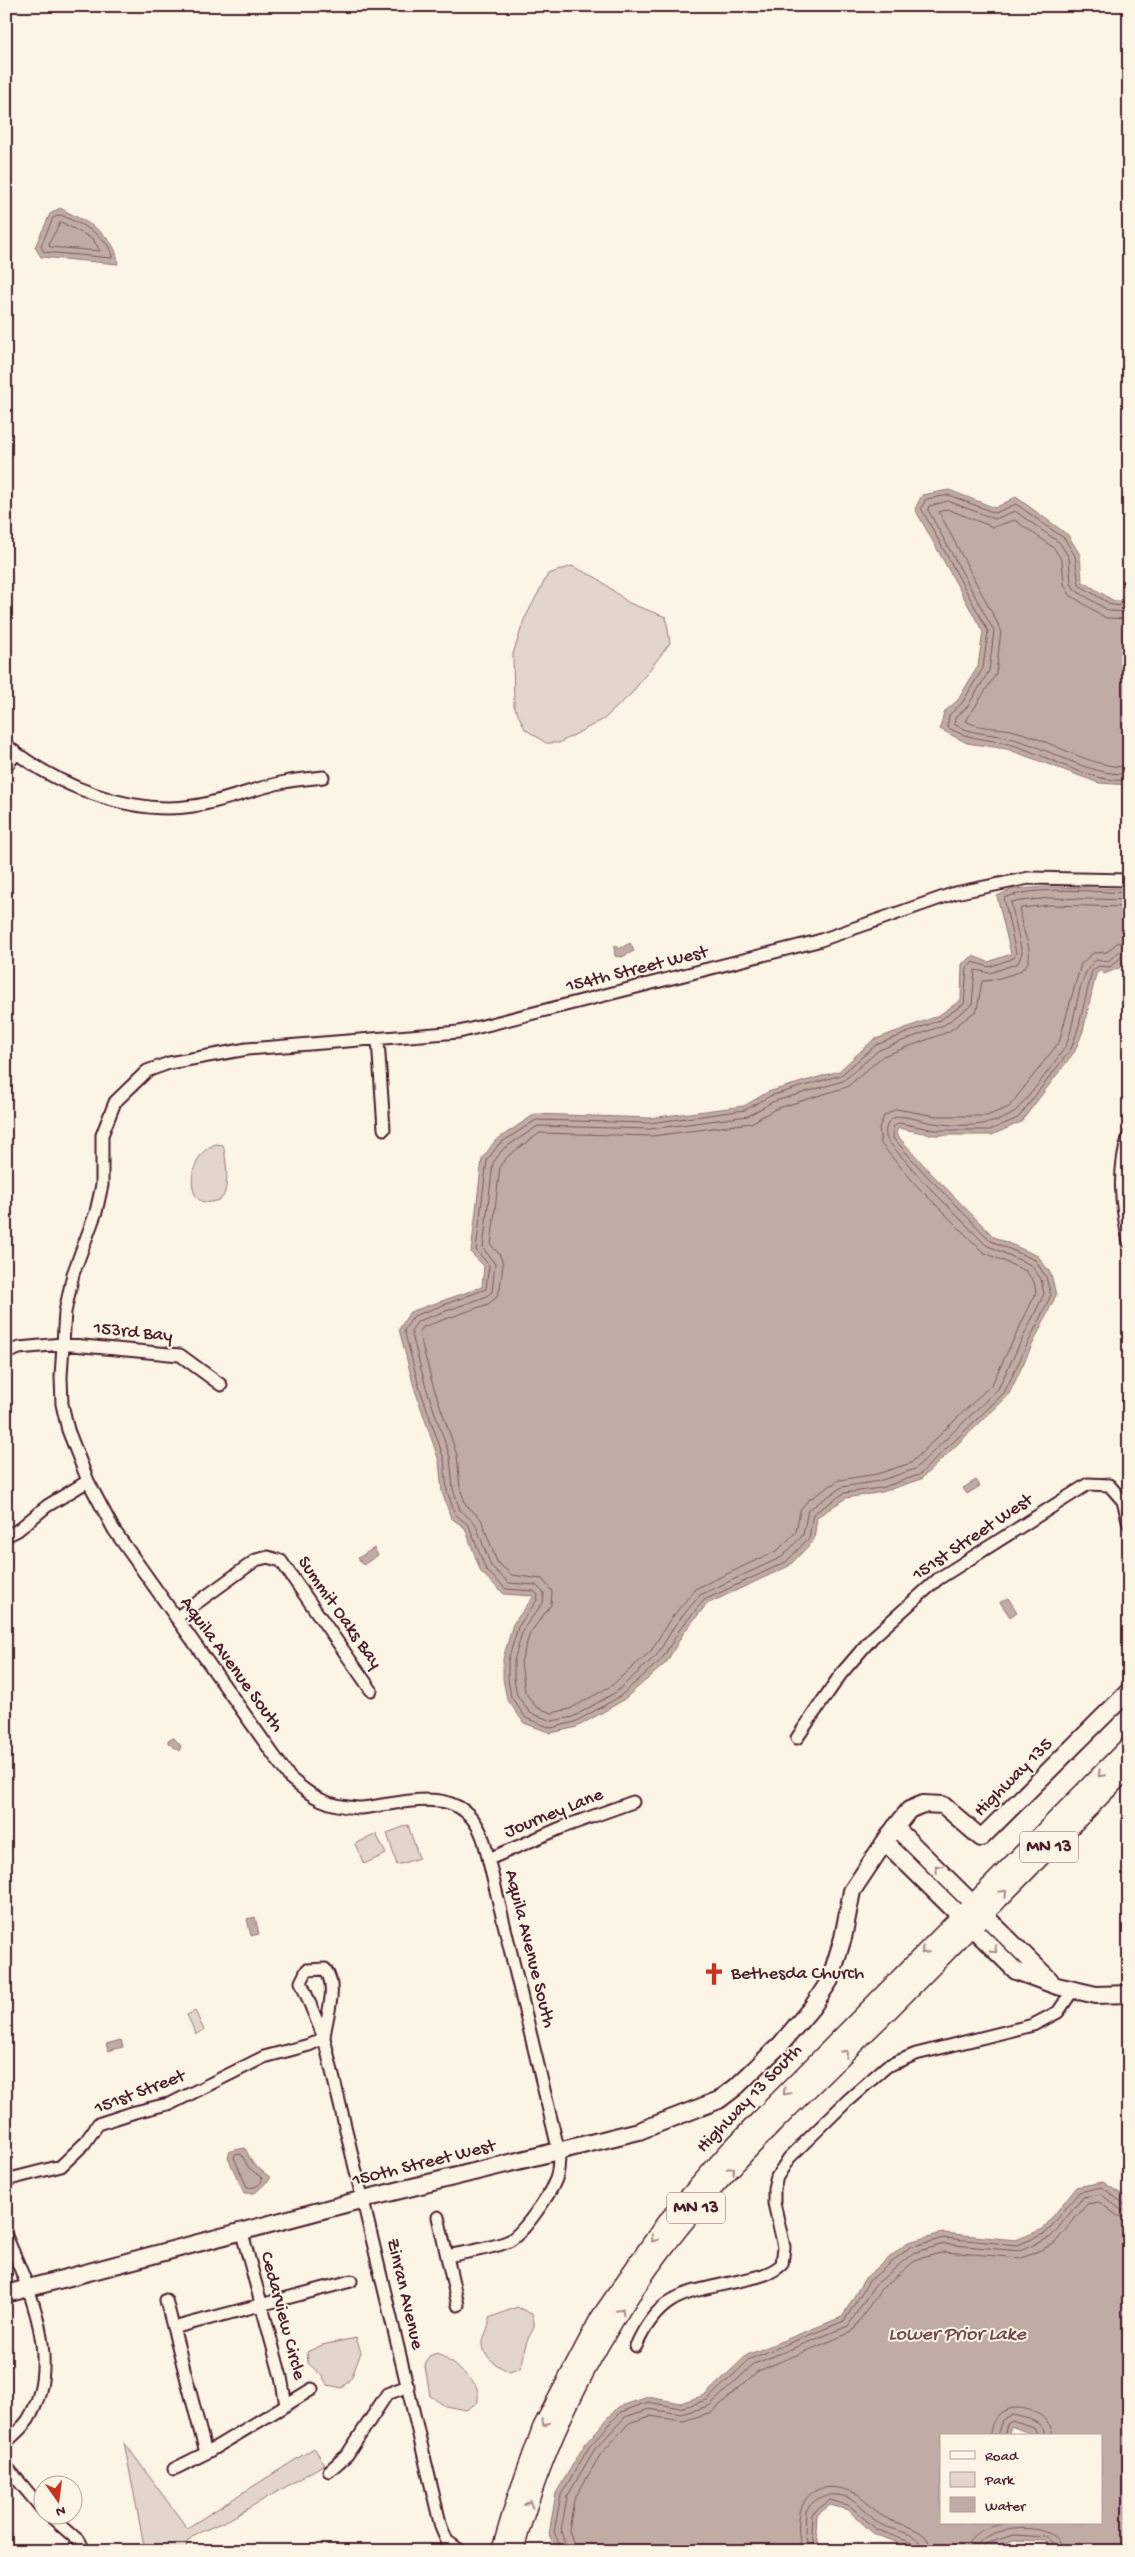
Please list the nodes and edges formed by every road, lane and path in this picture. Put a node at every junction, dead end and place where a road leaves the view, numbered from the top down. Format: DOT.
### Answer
graph roads {
  1 [pos="6,745"];
  2 [pos="16,754"];
  3 [pos="6,767"];
  4 [pos="323,777"];
  5 [pos="1129,880"];
  6 [pos="378,1040"];
  7 [pos="147,1071"];
  8 [pos="384,1129"];
  9 [pos="1129,1135"];
  10 [pos="1129,1242"];
  11 [pos="62,1344"];
  12 [pos="6,1353"];
  13 [pos="221,1384"];
  14 [pos="88,1481"];
  15 [pos="1129,1524"];
  16 [pos="6,1536"];
  17 [pos="176,1618"];
  18 [pos="372,1690"];
  19 [pos="1129,1690"];
  20 [pos="797,1738"];
  21 [pos="1129,1746"];
  22 [pos="1129,1767"];
  23 [pos="633,1802"];
  24 [pos="895,1827"];
  25 [pos="885,1842"];
  26 [pos="489,1859"];
  27 [pos="978,1908"];
  28 [pos="964,1922"];
  29 [pos="1065,1988"];
  30 [pos="1129,1994"];
  31 [pos="813,2006"];
  32 [pos="324,2038"];
  33 [pos="559,2152"];
  34 [pos="6,2180"];
  35 [pos="364,2199"];
  36 [pos="438,2217"];
  37 [pos="242,2233"];
  38 [pos="6,2236"];
  39 [pos="447,2256"];
  40 [pos="351,2281"];
  41 [pos="29,2288"];
  42 [pos="6,2294"];
  43 [pos="166,2300"];
  44 [pos="262,2305"];
  45 [pos="458,2305"];
  46 [pos="173,2328"];
  47 [pos="636,2346"];
  48 [pos="408,2386"];
  49 [pos="312,2389"];
  50 [pos="286,2405"];
  51 [pos="6,2442"];
  52 [pos="206,2453"];
  53 [pos="6,2466"];
  54 [pos="174,2470"];
  55 [pos="330,2471"];
  56 [pos="32,2497"];
  57 [pos="59,2524"];
  58 [pos="84,2551"];
  59 [pos="461,2551"];
  60 [pos="501,2551"];
  61 [pos="514,2551"];
  1 -- 2 [label="street"];
  2 -- 3 [label="street"];
  2 -- 4 [label="street"];
  5 -- 6 [label="street, 154th Street West"];
  6 -- 7 [label="street, 154th Street West"];
  6 -- 8 [label="street"];
  7 -- 11 [label="street, Aquila Avenue South"];
  9 -- 10 [label="street"];
  11 -- 12 [label="street, 153rd Bay"];
  11 -- 13 [label="street, 153rd Bay"];
  11 -- 14 [label="street, Aquila Avenue South"];
  14 -- 16 [label="street"];
  14 -- 17 [label="street, Aquila Avenue South"];
  15 -- 20 [label="street, 151st Street West"];
  17 -- 18 [label="street, Summit Oaks Bay"];
  17 -- 26 [label="street, Aquila Avenue South"];
  19 -- 24 [label="street, Highway 135"];
  21 -- 27 [label="main road, Highway 13 South / MN 13, one-way"];
  27 -- 22 [label="main road, Highway 13 South / MN 13, one-way"];
  23 -- 26 [label="street, Journey Lane"];
  24 -- 25 [label="street, Highway 135"];
  27 -- 24 [label="street, one-way"];
  25 -- 28 [label="street"];
  25 -- 31 [label="street, Highway 135"];
  26 -- 33 [label="street, Aquila Avenue South"];
  27 -- 28 [label="main road, Highway 13 South / MN 13"];
  27 -- 29 [label="street"];
  28 -- 29 [label="street, one-way"];
  28 -- 60 [label="main road, Highway 13 South / MN 13, one-way"];
  61 -- 28 [label="main road, Highway 13 South / MN 13, one-way"];
  29 -- 30 [label="street"];
  29 -- 47 [label="street"];
  31 -- 33 [label="street, 150th Street West"];
  32 -- 32 [label="street, Zinran Avenue"];
  32 -- 34 [label="street, 151st Street"];
  32 -- 35 [label="street, Zinran Avenue"];
  33 -- 35 [label="street, 150th Street West"];
  33 -- 39 [label="street, Aquila Avenue South"];
  35 -- 37 [label="street, 150th Street West"];
  35 -- 48 [label="street, Zinran Avenue"];
  36 -- 39 [label="street"];
  37 -- 41 [label="street, 150th Street West"];
  37 -- 44 [label="street, Cedarview Circle"];
  38 -- 41 [label="street"];
  39 -- 45 [label="street"];
  40 -- 44 [label="street"];
  41 -- 42 [label="street, 150th Street West"];
  41 -- 51 [label="street"];
  43 -- 46 [label="street"];
  44 -- 46 [label="street"];
  44 -- 50 [label="street, Cedarview Circle"];
  46 -- 52 [label="street"];
  48 -- 55 [label="street"];
  48 -- 59 [label="street, Zinran Avenue"];
  49 -- 50 [label="street"];
  50 -- 52 [label="street, Cedarview Circle"];
  52 -- 54 [label="street, Cedarview Circle"];
  53 -- 56 [label="street"];
  57 -- 58 [label="street"];
}
